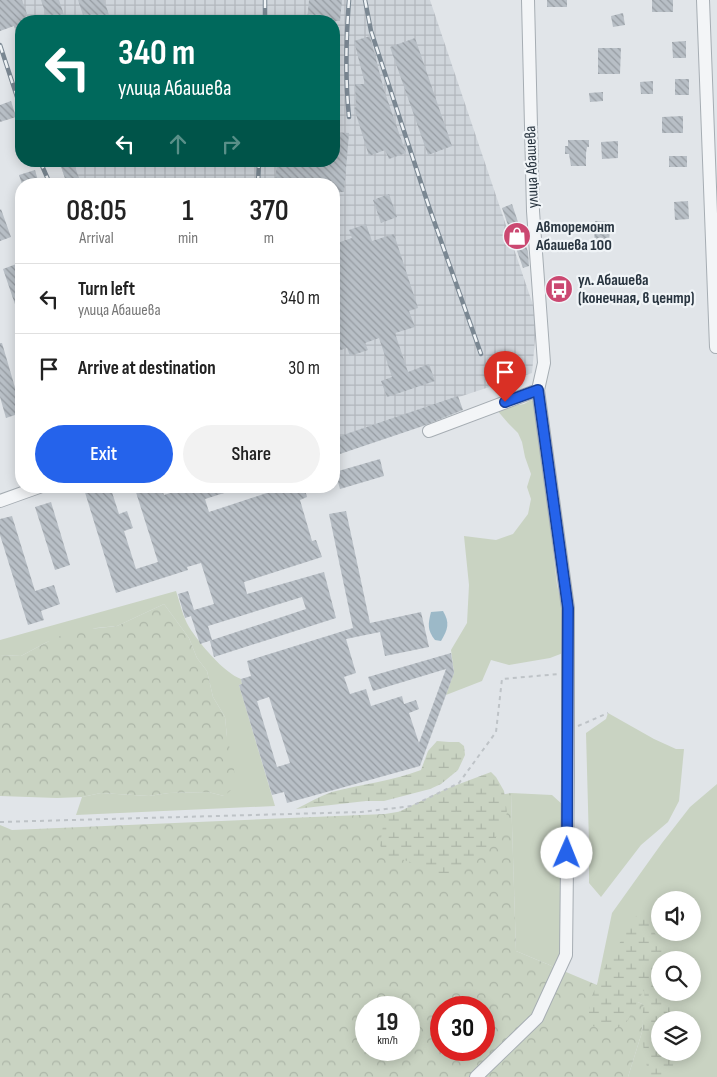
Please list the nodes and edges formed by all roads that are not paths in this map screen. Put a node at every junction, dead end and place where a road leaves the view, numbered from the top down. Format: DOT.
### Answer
graph roads {
  1 [pos="528,0"];
  2 [pos="703,0"];
  3 [pos="716,347"];
  4 [pos="538,390"];
  5 [pos="429,431"];
  6 [pos="22,493"];
  7 [pos="0,501"];
  8 [pos="476,1077"];
  1 -- 4 [label="street, улица Абашева"];
  2 -- 3 [label="street"];
  4 -- 5 [label="street"];
  4 -- 8 [label="street"];
  6 -- 7 [label="street"];
}
